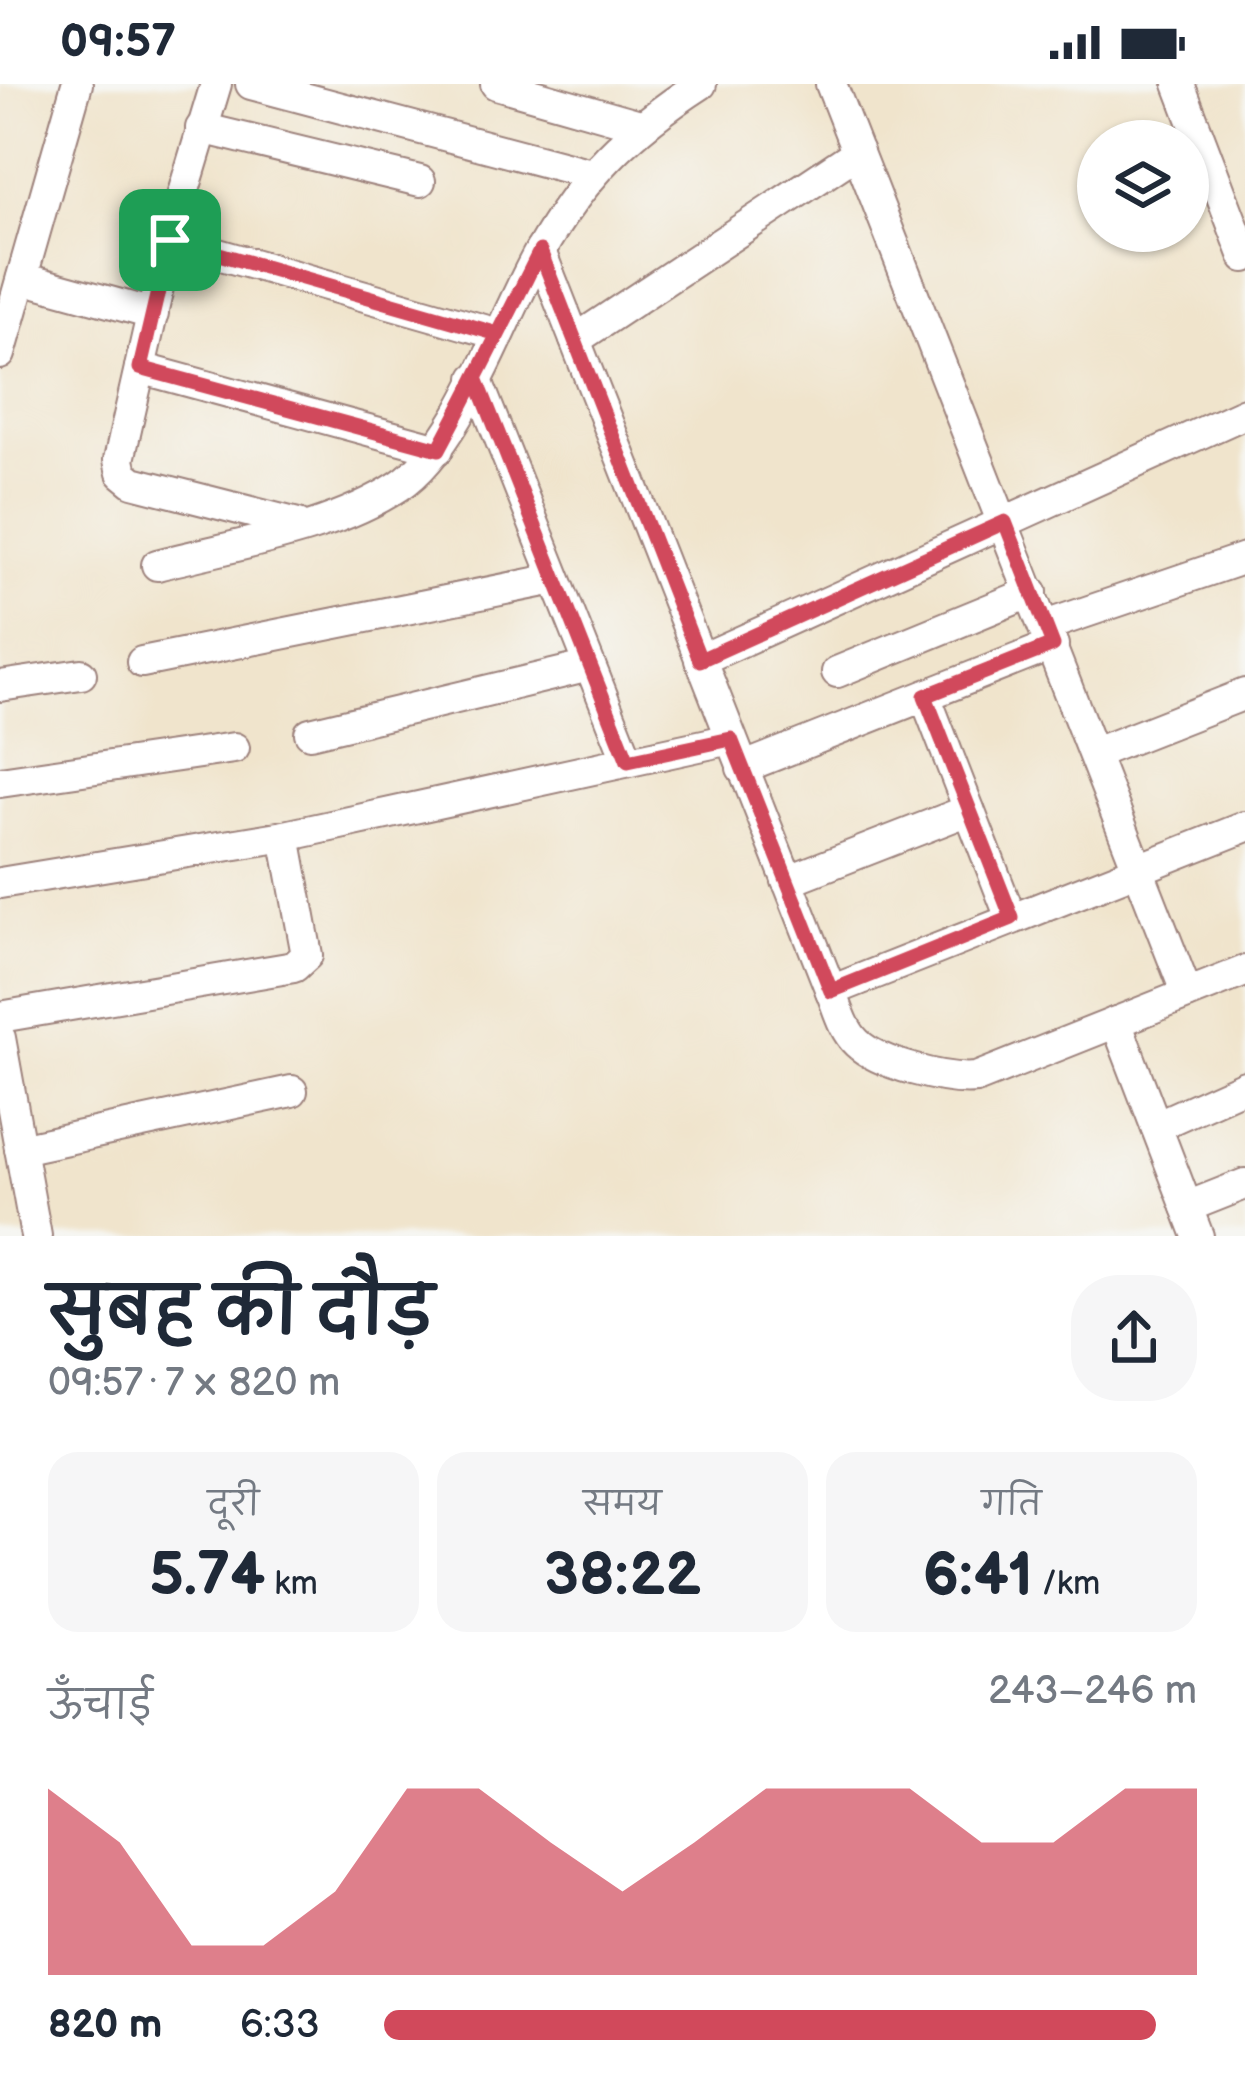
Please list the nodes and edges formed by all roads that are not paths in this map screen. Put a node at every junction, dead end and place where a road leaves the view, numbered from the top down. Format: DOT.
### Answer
graph roads {
  1 [pos="77,84"];
  2 [pos="216,84"];
  3 [pos="251,84"];
  4 [pos="496,84"];
  5 [pos="659,84"];
  6 [pos="701,84"];
  7 [pos="831,84"];
  8 [pos="1179,84"];
  9 [pos="645,121"];
  10 [pos="201,128"];
  11 [pos="858,152"];
  12 [pos="591,174"];
  13 [pos="420,181"];
  14 [pos="170,240"];
  15 [pos="540,251"];
  16 [pos="1245,257"];
  17 [pos="22,278"];
  18 [pos="153,314"];
  19 [pos="498,334"];
  20 [pos="575,340"];
  21 [pos="0,354"];
  22 [pos="140,368"];
  23 [pos="476,378"];
  24 [pos="1245,413"];
  25 [pos="439,449"];
  26 [pos="1005,522"];
  27 [pos="304,526"];
  28 [pos="1245,558"];
  29 [pos="157,565"];
  30 [pos="555,579"];
  31 [pos="1032,592"];
  32 [pos="1049,636"];
  33 [pos="700,660"];
  34 [pos="142,662"];
  35 [pos="590,666"];
  36 [pos="837,672"];
  37 [pos="81,674"];
  38 [pos="0,686"];
  39 [pos="1245,694"];
  40 [pos="925,696"];
  41 [pos="310,733"];
  42 [pos="234,748"];
  43 [pos="736,753"];
  44 [pos="1094,753"];
  45 [pos="628,761"];
  46 [pos="0,782"];
  47 [pos="969,810"];
  48 [pos="1245,827"];
  49 [pos="284,836"];
  50 [pos="1138,867"];
  51 [pos="787,881"];
  52 [pos="0,883"];
  53 [pos="1012,918"];
  54 [pos="1245,970"];
  55 [pos="831,991"];
  56 [pos="1187,994"];
  57 [pos="0,1017"];
  58 [pos="1116,1022"];
  59 [pos="0,1038"];
  60 [pos="1245,1086"];
  61 [pos="292,1091"];
  62 [pos="1156,1126"];
  63 [pos="20,1149"];
  64 [pos="1245,1184"];
  65 [pos="1192,1222"];
  66 [pos="36,1236"];
  1 -- 17 [label="street"];
  2 -- 10 [label="street"];
  3 -- 12 [label="street"];
  4 -- 9 [label="street"];
  5 -- 9 [label="street"];
  6 -- 9 [label="street"];
  7 -- 11 [label="street"];
  8 -- 16 [label="street"];
  9 -- 12 [label="street"];
  10 -- 13 [label="street"];
  10 -- 14 [label="street"];
  11 -- 20 [label="street"];
  11 -- 26 [label="street"];
  12 -- 15 [label="street"];
  14 -- 18 [label="street"];
  14 -- 19 [label="street"];
  15 -- 19 [label="street"];
  15 -- 20 [label="street"];
  17 -- 18 [label="street"];
  17 -- 21 [label="street"];
  18 -- 22 [label="street"];
  19 -- 23 [label="street"];
  20 -- 33 [label="street"];
  22 -- 25 [label="street"];
  22 -- 27 [label="street"];
  23 -- 25 [label="street"];
  23 -- 30 [label="street"];
  24 -- 26 [label="street"];
  25 -- 27 [label="street"];
  26 -- 31 [label="street"];
  26 -- 33 [label="street"];
  27 -- 29 [label="street"];
  28 -- 32 [label="street"];
  30 -- 34 [label="street"];
  30 -- 35 [label="street"];
  31 -- 32 [label="street"];
  31 -- 36 [label="street"];
  32 -- 40 [label="street"];
  32 -- 44 [label="street"];
  33 -- 43 [label="street"];
  35 -- 41 [label="street"];
  35 -- 45 [label="street"];
  37 -- 38 [label="street"];
  39 -- 44 [label="street"];
  40 -- 43 [label="street"];
  40 -- 47 [label="street"];
  42 -- 46 [label="street"];
  43 -- 45 [label="street"];
  43 -- 51 [label="street"];
  44 -- 50 [label="street"];
  45 -- 49 [label="street"];
  47 -- 51 [label="street"];
  47 -- 53 [label="street"];
  48 -- 50 [label="street"];
  49 -- 52 [label="street"];
  49 -- 57 [label="street"];
  50 -- 53 [label="street"];
  50 -- 56 [label="street"];
  51 -- 55 [label="street"];
  53 -- 55 [label="street"];
  54 -- 56 [label="street"];
  55 -- 58 [label="street"];
  56 -- 58 [label="street"];
  58 -- 62 [label="street"];
  59 -- 63 [label="street"];
  60 -- 62 [label="street"];
  61 -- 63 [label="street"];
  62 -- 65 [label="street"];
  63 -- 66 [label="street"];
  64 -- 65 [label="street"];
}
